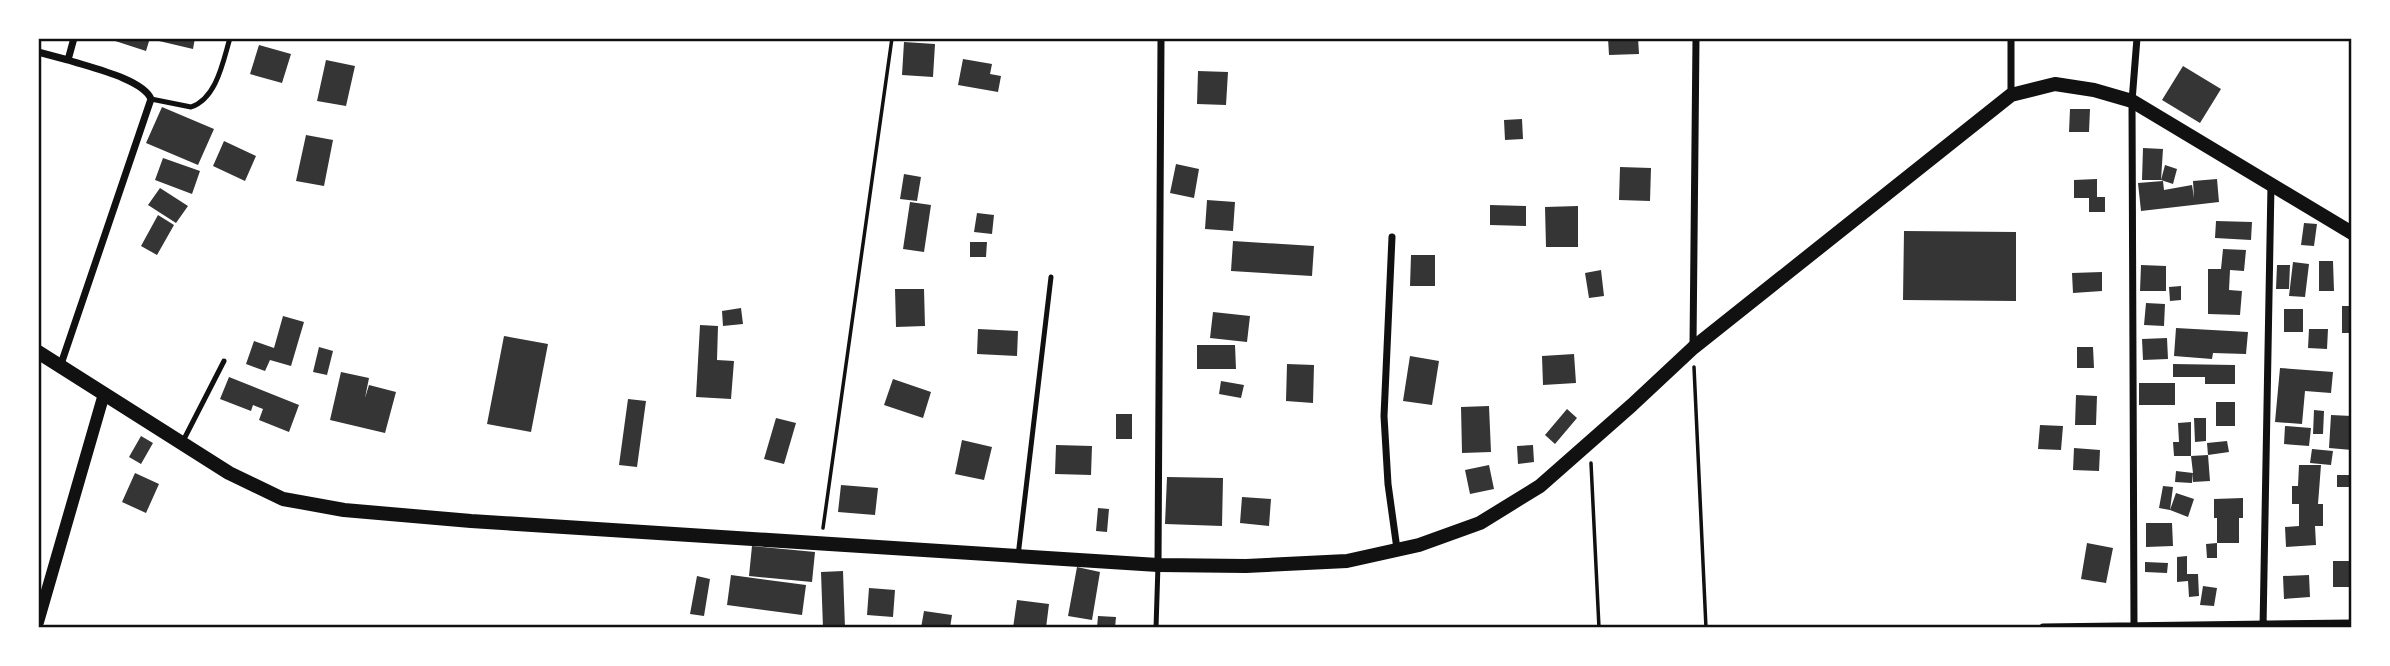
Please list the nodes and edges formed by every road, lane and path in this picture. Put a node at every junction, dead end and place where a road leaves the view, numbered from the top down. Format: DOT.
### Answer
graph roads {
  1 [pos="74,38"];
  2 [pos="230,38"];
  3 [pos="892,38"];
  4 [pos="1161,38"];
  5 [pos="1696,38"];
  6 [pos="2011,38"];
  7 [pos="2137,38"];
  8 [pos="38,52"];
  9 [pos="68,60"];
  10 [pos="2011,95"];
  11 [pos="150,99"];
  12 [pos="2132,101"];
  13 [pos="2271,185"];
  14 [pos="2351,233"];
  15 [pos="1392,237"];
  16 [pos="1051,277"];
  17 [pos="1693,348"];
  18 [pos="38,352"];
  19 [pos="224,361"];
  20 [pos="60,366"];
  21 [pos="104,394"];
  22 [pos="1590,440"];
  23 [pos="182,443"];
  24 [pos="821,544"];
  25 [pos="1397,550"];
  26 [pos="1017,556"];
  27 [pos="1158,565"];
  28 [pos="38,622"];
  29 [pos="2351,623"];
  30 [pos="2263,626"];
  31 [pos="2043,627"];
  32 [pos="2134,627"];
  33 [pos="1156,628"];
  34 [pos="1599,628"];
  35 [pos="1706,628"];
  1 -- 9 [label="street"];
  2 -- 11 [label="lane"];
  3 -- 24 [label="path"];
  4 -- 27 [label="street"];
  5 -- 17 [label="street"];
  6 -- 10 [label="street"];
  7 -- 12 [label="street"];
  8 -- 9 [label="street"];
  9 -- 11 [label="street"];
  10 -- 12 [label="main road"];
  10 -- 17 [label="main road"];
  11 -- 20 [label="street"];
  12 -- 13 [label="main road"];
  12 -- 32 [label="street"];
  13 -- 14 [label="main road"];
  13 -- 30 [label="street"];
  15 -- 25 [label="street"];
  16 -- 26 [label="lane"];
  17 -- 22 [label="main road"];
  17 -- 35 [label="path"];
  18 -- 20 [label="main road"];
  19 -- 23 [label="lane"];
  20 -- 21 [label="main road"];
  21 -- 23 [label="main road"];
  21 -- 28 [label="street"];
  22 -- 25 [label="main road"];
  22 -- 34 [label="path"];
  23 -- 24 [label="main road"];
  24 -- 26 [label="main road"];
  25 -- 27 [label="main road"];
  26 -- 27 [label="main road"];
  27 -- 33 [label="lane"];
  29 -- 30 [label="street"];
  30 -- 32 [label="street"];
  31 -- 32 [label="street"];
}
